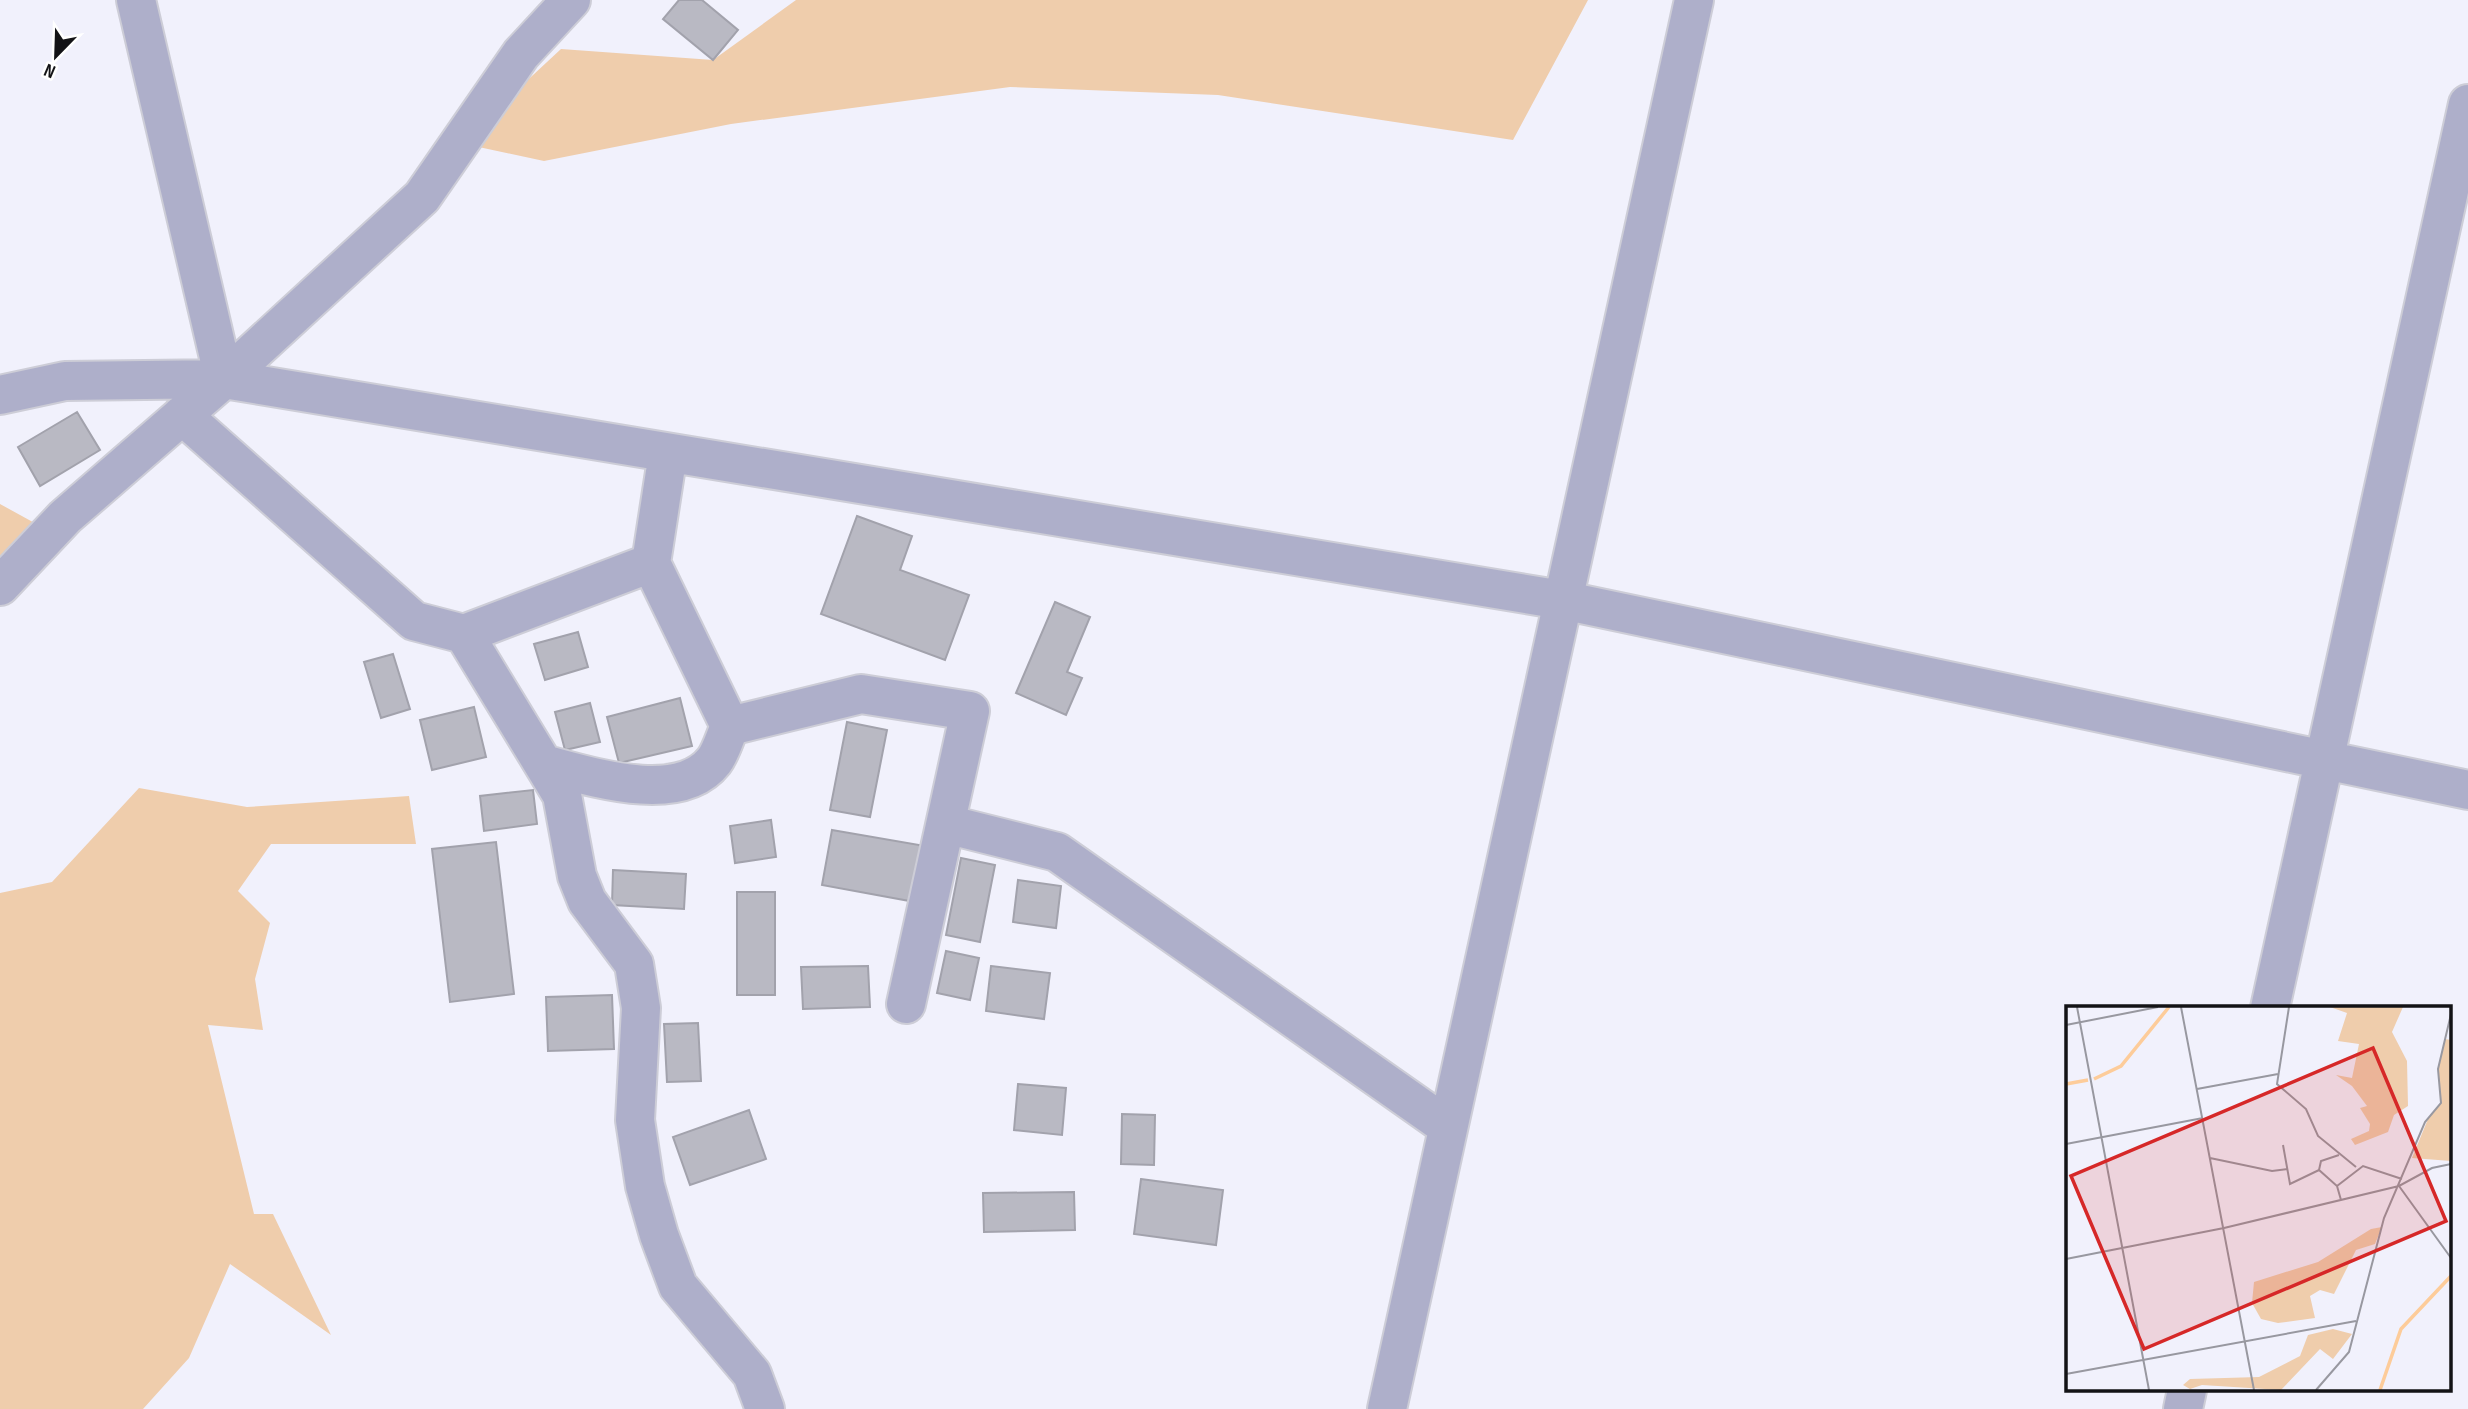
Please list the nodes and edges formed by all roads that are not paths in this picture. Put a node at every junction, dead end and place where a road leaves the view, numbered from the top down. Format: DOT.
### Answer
graph roads {
  1 [pos="136,0"];
  2 [pos="571,0"];
  3 [pos="1694,0"];
  4 [pos="2468,104"];
  5 [pos="224,379"];
  6 [pos="0,395"];
  7 [pos="182,415"];
  8 [pos="668,453"];
  9 [pos="651,563"];
  10 [pos="0,586"];
  11 [pos="1562,600"];
  12 [pos="464,634"];
  13 [pos="730,726"];
  14 [pos="2325,759"];
  15 [pos="543,764"];
  16 [pos="2468,790"];
  17 [pos="946,824"];
  18 [pos="906,1004"];
  19 [pos="2270,1006"];
  20 [pos="1448,1127"];
  21 [pos="765,1409"];
  22 [pos="1387,1409"];
  1 -- 5 [label="street"];
  2 -- 5 [label="street"];
  3 -- 11 [label="street"];
  4 -- 14 [label="street"];
  5 -- 6 [label="street"];
  5 -- 7 [label="street"];
  5 -- 8 [label="street"];
  7 -- 10 [label="street"];
  7 -- 12 [label="street"];
  8 -- 9 [label="street"];
  8 -- 11 [label="street"];
  9 -- 12 [label="street"];
  9 -- 13 [label="street"];
  11 -- 14 [label="street"];
  11 -- 20 [label="street"];
  12 -- 15 [label="street"];
  13 -- 15 [label="street"];
  13 -- 17 [label="street"];
  14 -- 16 [label="street"];
  14 -- 19 [label="street"];
  15 -- 21 [label="street"];
  17 -- 18 [label="street"];
  17 -- 20 [label="street"];
  20 -- 22 [label="street"];
}
